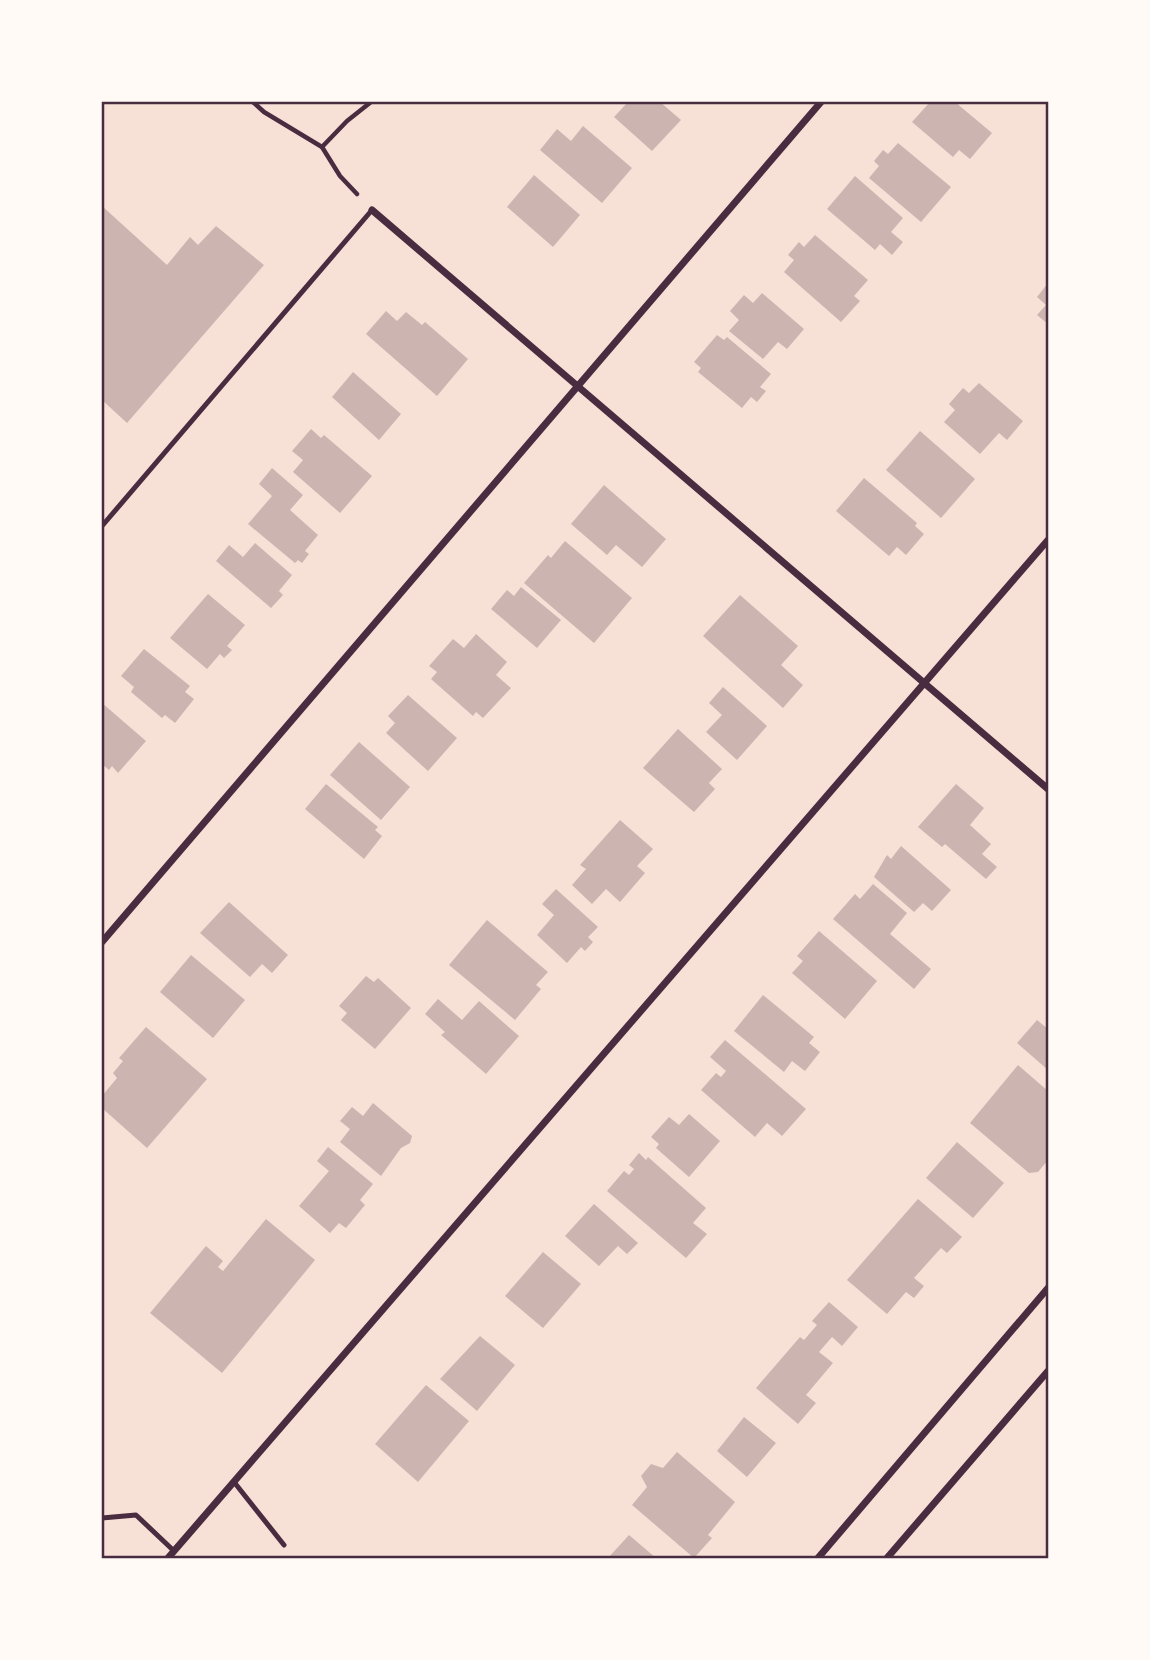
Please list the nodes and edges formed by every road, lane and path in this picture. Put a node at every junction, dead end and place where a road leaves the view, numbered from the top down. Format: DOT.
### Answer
graph roads {
  1 [pos="253,102"];
  2 [pos="371,102"];
  3 [pos="821,102"];
  4 [pos="322,147"];
  5 [pos="340,176"];
  6 [pos="372,210"];
  7 [pos="576,385"];
  8 [pos="102,526"];
  9 [pos="1048,540"];
  10 [pos="925,683"];
  11 [pos="1048,789"];
  12 [pos="102,942"];
  13 [pos="1048,1288"];
  14 [pos="1048,1371"];
  15 [pos="234,1482"];
  16 [pos="102,1518"];
  17 [pos="284,1545"];
  18 [pos="174,1551"];
  19 [pos="168,1559"];
  20 [pos="818,1559"];
  21 [pos="887,1559"];
  1 -- 4 [label="path"];
  2 -- 4 [label="path"];
  3 -- 7 [label="street"];
  4 -- 5 [label="path"];
  6 -- 7 [label="street"];
  6 -- 8 [label="lane"];
  7 -- 10 [label="street"];
  7 -- 12 [label="street"];
  9 -- 10 [label="street"];
  10 -- 11 [label="street"];
  10 -- 15 [label="street"];
  13 -- 20 [label="street"];
  14 -- 21 [label="street"];
  15 -- 17 [label="lane"];
  15 -- 18 [label="street"];
  16 -- 18 [label="lane"];
  18 -- 19 [label="street"];
}
